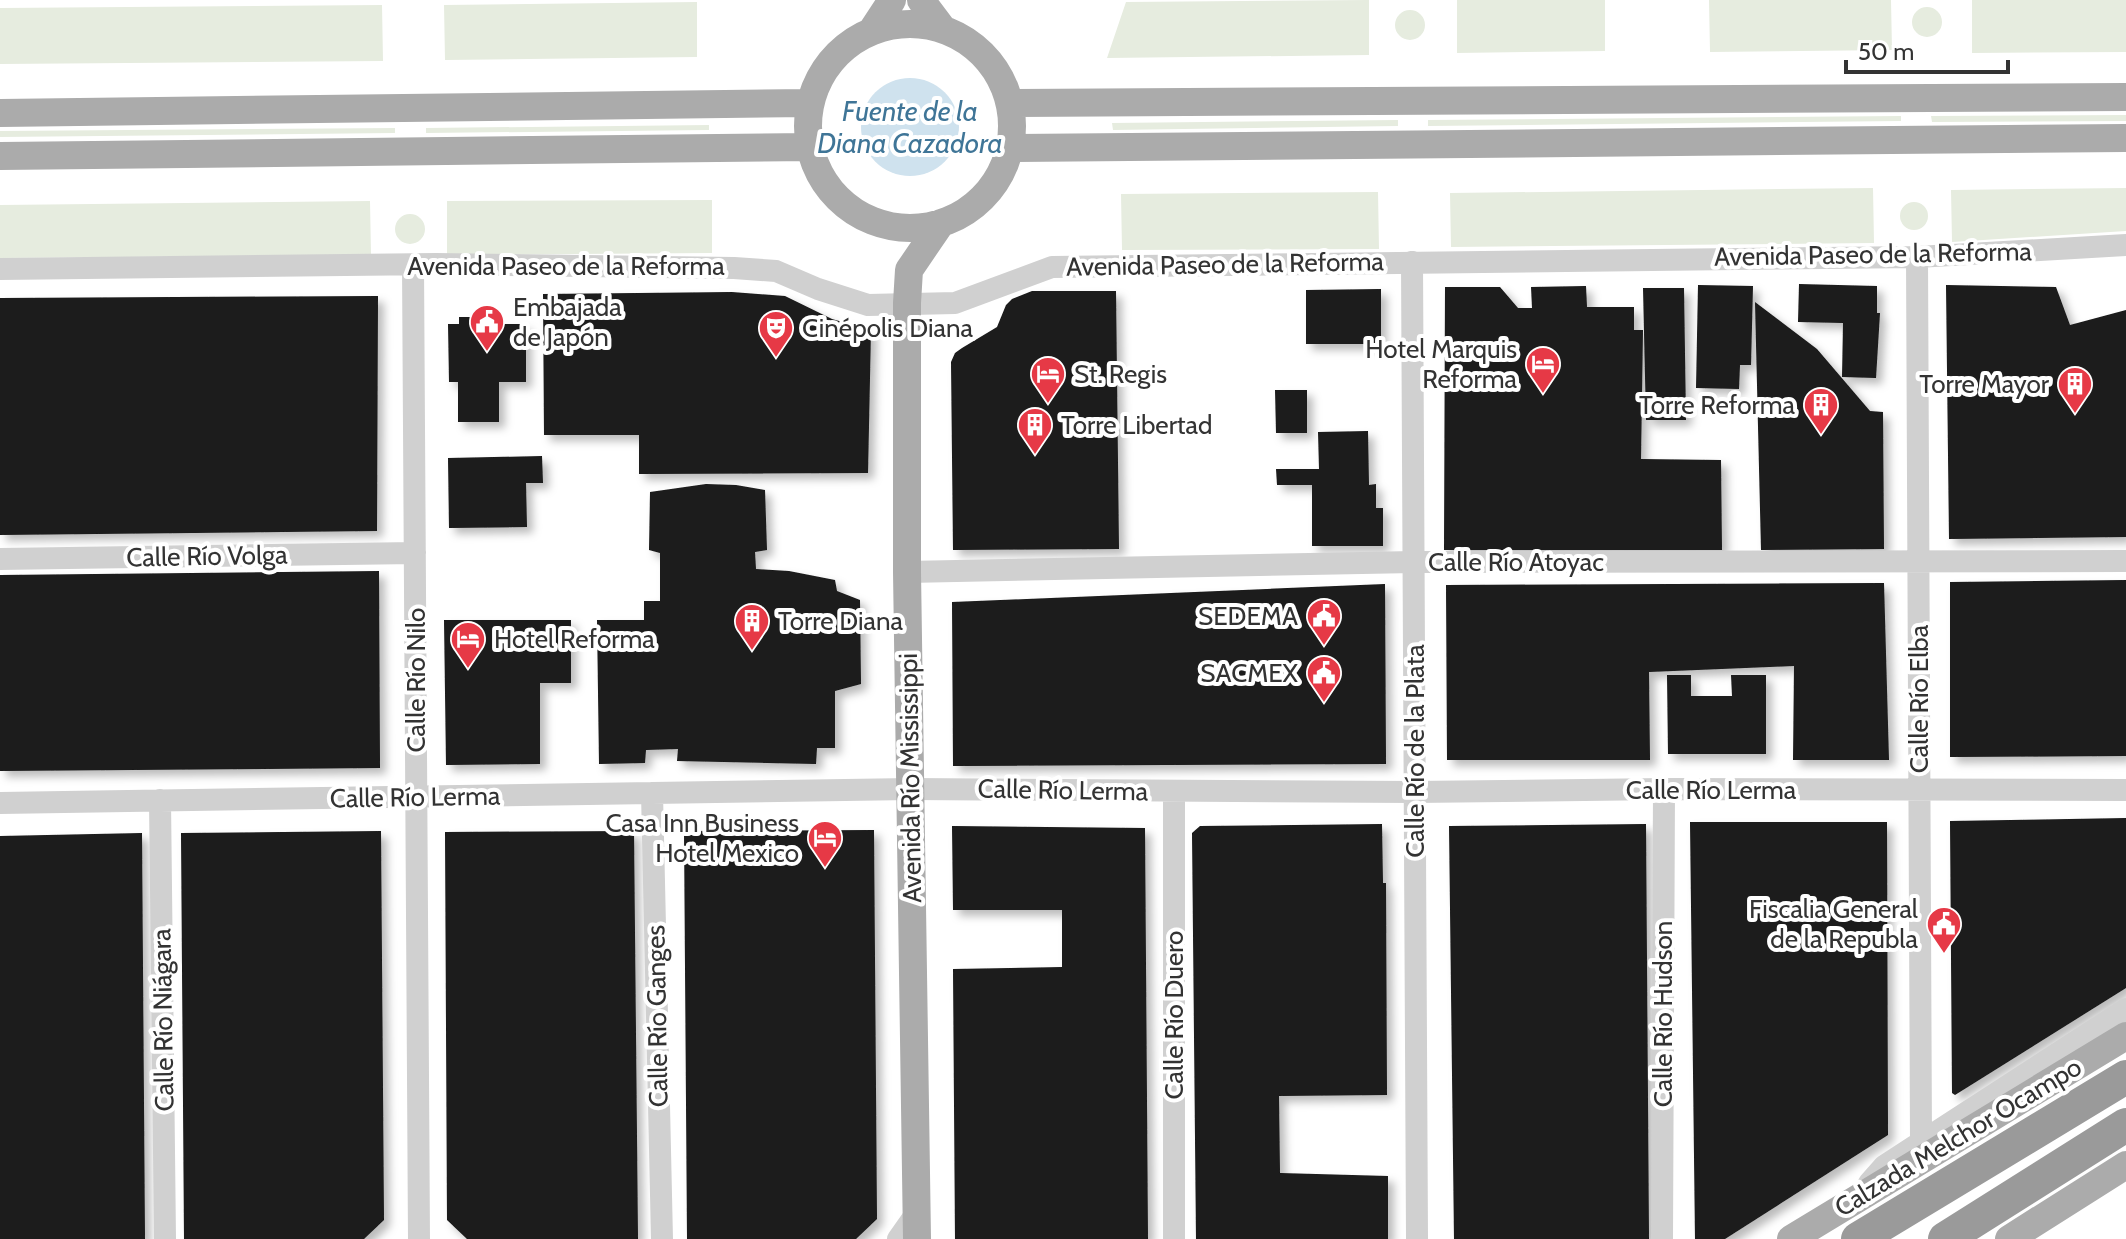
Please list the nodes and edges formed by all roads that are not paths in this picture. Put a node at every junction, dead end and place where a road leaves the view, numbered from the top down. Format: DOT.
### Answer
graph roads {
  1 [pos="892,0"];
  2 [pos="921,0"];
  3 [pos="942,28"];
  4 [pos="873,29"];
  5 [pos="2126,97"];
  6 [pos="809,103"];
  7 [pos="1011,103"];
  8 [pos="0,113"];
  9 [pos="2126,138"];
  10 [pos="810,147"];
  11 [pos="1010,148"];
  12 [pos="0,156"];
  13 [pos="872,221"];
  14 [pos="941,223"];
  15 [pos="2126,245"];
  16 [pos="1917,257"];
  17 [pos="1412,262"];
  18 [pos="413,265"];
  19 [pos="0,269"];
  20 [pos="909,270"];
  21 [pos="907,303"];
  22 [pos="415,553"];
  23 [pos="0,559"];
  24 [pos="2126,561"];
  25 [pos="1414,562"];
  26 [pos="1918,563"];
  27 [pos="907,572"];
  28 [pos="911,789"];
  29 [pos="1664,789"];
  30 [pos="2126,790"];
  31 [pos="1920,791"];
  32 [pos="1174,792"];
  33 [pos="1415,792"];
  34 [pos="652,793"];
  35 [pos="416,797"];
  36 [pos="160,800"];
  37 [pos="0,803"];
  38 [pos="2126,1009"];
  39 [pos="2126,1036"];
  40 [pos="2126,1077"];
  41 [pos="2126,1125"];
  42 [pos="1921,1142"];
  43 [pos="2126,1165"];
  44 [pos="1850,1203"];
  45 [pos="917,1226"];
  46 [pos="165,1239"];
  47 [pos="419,1239"];
  48 [pos="662,1239"];
  49 [pos="898,1239"];
  50 [pos="1174,1239"];
  51 [pos="1417,1239"];
  52 [pos="1662,1239"];
  53 [pos="1791,1239"];
  54 [pos="1858,1239"];
  55 [pos="1945,1239"];
  56 [pos="2009,1239"];
  1 -- 4 [label="main road"];
  2 -- 3 [label="main road"];
  3 -- 4 [label="main road"];
  3 -- 7 [label="main road"];
  4 -- 6 [label="main road"];
  5 -- 7 [label="main road"];
  6 -- 8 [label="main road"];
  6 -- 10 [label="main road"];
  7 -- 11 [label="main road"];
  9 -- 11 [label="main road"];
  10 -- 12 [label="main road"];
  10 -- 13 [label="main road"];
  11 -- 14 [label="main road"];
  13 -- 14 [label="main road"];
  13 -- 20 [label="main road"];
  14 -- 20 [label="main road"];
  15 -- 16 [label="street, Avenida Paseo de la Reforma"];
  16 -- 17 [label="street, Avenida Paseo de la Reforma"];
  16 -- 26 [label="street, Calle Río Elba"];
  17 -- 21 [label="street, Avenida Paseo de la Reforma"];
  17 -- 25 [label="street, Calle Río de la Plata"];
  18 -- 19 [label="street, Avenida Paseo de la Reforma"];
  18 -- 21 [label="street, Avenida Paseo de la Reforma"];
  18 -- 22 [label="street, Calle Río Nilo"];
  20 -- 21 [label="main road, Avenida Río Mississippi"];
  21 -- 27 [label="main road, Avenida Río Mississippi"];
  22 -- 23 [label="street, Calle Río Volga"];
  22 -- 35 [label="street, Calle Río Nilo"];
  24 -- 26 [label="street, Calle Río Atoyac"];
  25 -- 26 [label="street, Calle Río Atoyac"];
  25 -- 27 [label="street, Calle Río Atoyac"];
  25 -- 33 [label="street, Calle Río de la Plata"];
  26 -- 31 [label="street, Calle Río Elba"];
  27 -- 28 [label="main road, Avenida Río Mississippi"];
  28 -- 32 [label="street, Calle Río Lerma"];
  28 -- 34 [label="street, Calle Río Lerma"];
  28 -- 45 [label="main road, Avenida Río Mississippi"];
  29 -- 31 [label="street, Calle Río Lerma"];
  29 -- 33 [label="street, Calle Río Lerma"];
  29 -- 52 [label="street, Calle Río Hudson"];
  30 -- 31 [label="street, Calle Río Lerma"];
  31 -- 42 [label="street, Calle Río Elba"];
  32 -- 33 [label="street, Calle Río Lerma"];
  32 -- 50 [label="street, Calle Río Duero"];
  33 -- 51 [label="street, Calle Río de la Plata"];
  34 -- 35 [label="street, Calle Río Lerma"];
  34 -- 48 [label="street, Calle Río Ganges"];
  35 -- 36 [label="street, Calle Río Lerma"];
  35 -- 47 [label="street, Calle Río Nilo"];
  36 -- 37 [label="street, Calle Río Lerma"];
  36 -- 46 [label="street, Calle Río Niágara"];
  38 -- 42 [label="street"];
  39 -- 44 [label="main road, Calzada Melchor Ocampo"];
  40 -- 54 [label="highway"];
  41 -- 55 [label="highway"];
  42 -- 44 [label="street"];
  43 -- 56 [label="main road"];
  44 -- 53 [label="main road, Calzada Melchor Ocampo"];
  45 -- 49 [label="street"];
}
